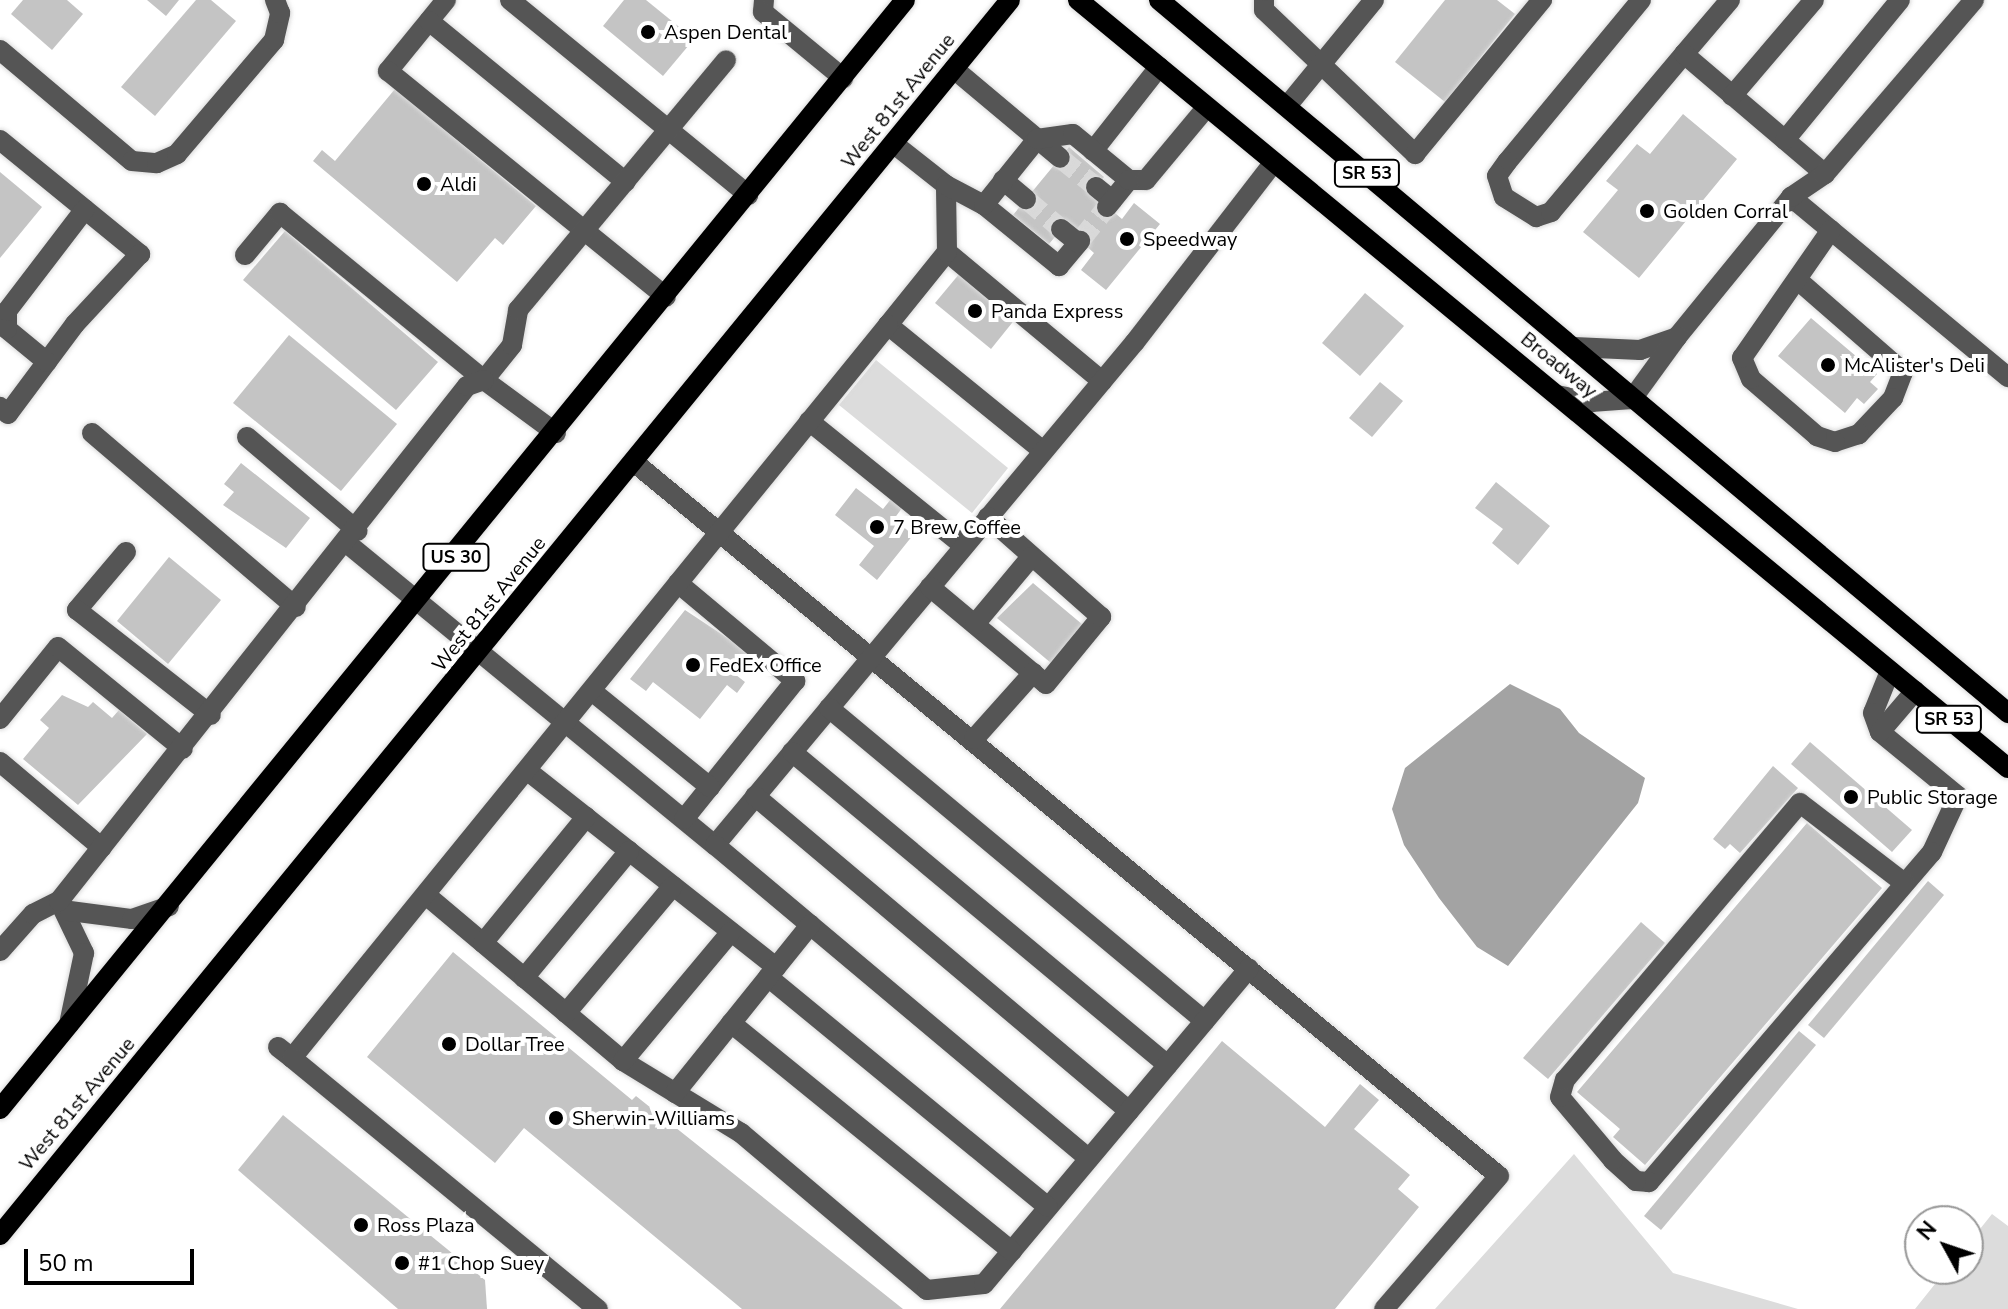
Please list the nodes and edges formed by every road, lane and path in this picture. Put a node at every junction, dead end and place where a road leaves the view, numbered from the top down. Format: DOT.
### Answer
graph roads {
  1 [pos="275,0"];
  2 [pos="446,0"];
  3 [pos="510,0"];
  4 [pos="764,0"];
  5 [pos="905,0"];
  6 [pos="1010,0"];
  7 [pos="1078,0"];
  8 [pos="1159,0"];
  9 [pos="1264,0"];
  10 [pos="1374,0"];
  11 [pos="1641,0"];
  12 [pos="1730,0"];
  13 [pos="1814,0"];
  14 [pos="1900,0"];
  15 [pos="1974,0"];
  16 [pos="1540,1"];
  17 [pos="429,21"];
  18 [pos="0,50"];
  19 [pos="1684,54"];
  20 [pos="726,60"];
  21 [pos="1320,63"];
  22 [pos="1159,67"];
  23 [pos="954,69"];
  24 [pos="843,78"];
  25 [pos="1732,96"];
  26 [pos="1287,106"];
  27 [pos="1206,108"];
  28 [pos="669,130"];
  29 [pos="1037,139"];
  30 [pos="0,140"];
  31 [pos="1785,140"];
  32 [pos="894,144"];
  33 [pos="1093,151"];
  34 [pos="1060,158"];
  35 [pos="1274,162"];
  36 [pos="1825,174"];
  37 [pos="1003,180"];
  38 [pos="1129,180"];
  39 [pos="626,182"];
  40 [pos="946,185"];
  41 [pos="748,195"];
  42 [pos="1791,197"];
  43 [pos="1105,198"];
  44 [pos="1026,199"];
  45 [pos="984,205"];
  46 [pos="85,209"];
  47 [pos="1061,229"];
  48 [pos="1831,230"];
  49 [pos="587,231"];
  50 [pos="947,252"];
  51 [pos="245,255"];
  52 [pos="1800,282"];
  53 [pos="666,297"];
  54 [pos="888,325"];
  55 [pos="1677,337"];
  56 [pos="1574,347"];
  57 [pos="47,362"];
  58 [pos="2008,377"];
  59 [pos="484,380"];
  60 [pos="1102,381"];
  61 [pos="1557,395"];
  62 [pos="1632,399"];
  63 [pos="0,407"];
  64 [pos="809,421"];
  65 [pos="92,433"];
  66 [pos="556,433"];
  67 [pos="247,437"];
  68 [pos="1043,451"];
  69 [pos="635,463"];
  70 [pos="988,517"];
  71 [pos="721,529"];
  72 [pos="353,538"];
  73 [pos="964,546"];
  74 [pos="126,552"];
  75 [pos="1031,557"];
  76 [pos="678,583"];
  77 [pos="930,587"];
  78 [pos="419,603"];
  79 [pos="296,607"];
  80 [pos="975,624"];
  81 [pos="481,653"];
  82 [pos="873,654"];
  83 [pos="1890,671"];
  84 [pos="1033,673"];
  85 [pos="1915,691"];
  86 [pos="593,692"];
  87 [pos="829,708"];
  88 [pos="2008,713"];
  89 [pos="211,715"];
  90 [pos="0,719"];
  91 [pos="567,724"];
  92 [pos="1880,732"];
  93 [pos="974,739"];
  94 [pos="183,749"];
  95 [pos="792,752"];
  96 [pos="0,762"];
  97 [pos="2008,768"];
  98 [pos="529,772"];
  99 [pos="710,787"];
  100 [pos="755,796"];
  101 [pos="586,817"];
  102 [pos="684,819"];
  103 [pos="715,845"];
  104 [pos="102,848"];
  105 [pos="629,851"];
  106 [pos="1903,882"];
  107 [pos="673,886"];
  108 [pos="426,895"];
  109 [pos="64,906"];
  110 [pos="169,906"];
  111 [pos="810,925"];
  112 [pos="731,932"];
  113 [pos="483,943"];
  114 [pos="0,951"];
  115 [pos="1249,968"];
  116 [pos="772,972"];
  117 [pos="524,978"];
  118 [pos="566,1013"];
  119 [pos="1205,1021"];
  120 [pos="731,1023"];
  121 [pos="68,1027"];
  122 [pos="623,1061"];
  123 [pos="1168,1065"];
  124 [pos="675,1093"];
  125 [pos="0,1109"];
  126 [pos="1129,1111"];
  127 [pos="1089,1159"];
  128 [pos="1048,1207"];
  129 [pos="0,1235"];
  130 [pos="1012,1251"];
  131 [pos="598,1309"];
  132 [pos="1384,1309"];
  1 -- 18 [label="lane"];
  2 -- 17 [label="lane"];
  3 -- 28 [label="lane"];
  4 -- 24 [label="lane"];
  5 -- 24 [label="main road, US 30"];
  6 -- 23 [label="main road, West 81st Avenue"];
  7 -- 22 [label="main road, Broadway / SR 53"];
  8 -- 26 [label="main road, Broadway / SR 53"];
  9 -- 21 [label="lane"];
  10 -- 21 [label="lane"];
  11 -- 19 [label="lane"];
  12 -- 19 [label="lane"];
  13 -- 25 [label="lane"];
  14 -- 31 [label="lane"];
  15 -- 36 [label="lane"];
  16 -- 21 [label="lane"];
  17 -- 39 [label="lane"];
  17 -- 49 [label="lane"];
  19 -- 25 [label="lane"];
  20 -- 28 [label="lane"];
  21 -- 26 [label="lane"];
  22 -- 27 [label="main road, Broadway / SR 53"];
  22 -- 33 [label="lane"];
  23 -- 29 [label="lane"];
  23 -- 32 [label="main road, West 81st Avenue"];
  24 -- 41 [label="main road, US 30"];
  25 -- 31 [label="lane"];
  26 -- 56 [label="main road, Broadway / SR 53"];
  27 -- 35 [label="main road, Broadway / SR 53"];
  27 -- 38 [label="lane"];
  28 -- 39 [label="lane"];
  28 -- 41 [label="lane"];
  29 -- 33 [label="lane"];
  29 -- 34 [label="lane"];
  29 -- 37 [label="lane"];
  30 -- 46 [label="lane"];
  31 -- 36 [label="lane"];
  32 -- 40 [label="lane"];
  32 -- 69 [label="main road, West 81st Avenue"];
  33 -- 38 [label="lane"];
  35 -- 60 [label="lane"];
  35 -- 61 [label="main road, Broadway / SR 53"];
  36 -- 42 [label="lane"];
  37 -- 44 [label="lane"];
  37 -- 45 [label="lane"];
  38 -- 43 [label="lane"];
  39 -- 49 [label="lane"];
  40 -- 45 [label="lane"];
  40 -- 50 [label="lane"];
  41 -- 53 [label="main road, US 30"];
  42 -- 48 [label="lane"];
  42 -- 55 [label="lane"];
  45 -- 47 [label="lane"];
  46 -- 57 [label="lane"];
  46 -- 57 [label="lane"];
  48 -- 52 [label="lane"];
  48 -- 58 [label="lane"];
  49 -- 53 [label="lane"];
  49 -- 59 [label="lane"];
  50 -- 54 [label="lane"];
  50 -- 60 [label="lane"];
  51 -- 59 [label="lane"];
  52 -- 52 [label="lane"];
  53 -- 66 [label="main road, US 30"];
  54 -- 64 [label="lane"];
  54 -- 68 [label="lane"];
  55 -- 56 [label="lane"];
  55 -- 62 [label="lane"];
  56 -- 62 [label="main road, Broadway / SR 53"];
  57 -- 63 [label="lane"];
  59 -- 66 [label="lane"];
  59 -- 72 [label="lane"];
  60 -- 68 [label="lane"];
  61 -- 62 [label="lane"];
  61 -- 83 [label="main road, Broadway / SR 53"];
  62 -- 88 [label="main road, Broadway / SR 53"];
  64 -- 71 [label="lane"];
  64 -- 73 [label="lane"];
  65 -- 79 [label="lane"];
  66 -- 78 [label="main road, US 30"];
  67 -- 72 [label="lane"];
  68 -- 70 [label="lane"];
  69 -- 71 [label="lane"];
  69 -- 81 [label="main road, West 81st Avenue"];
  70 -- 73 [label="lane"];
  70 -- 75 [label="lane"];
  71 -- 76 [label="lane"];
  71 -- 82 [label="lane"];
  72 -- 78 [label="lane"];
  72 -- 79 [label="lane"];
  73 -- 77 [label="lane"];
  74 -- 89 [label="lane"];
  75 -- 80 [label="lane"];
  75 -- 84 [label="lane"];
  76 -- 86 [label="lane"];
  76 -- 99 [label="lane"];
  77 -- 80 [label="lane"];
  77 -- 82 [label="lane"];
  78 -- 81 [label="lane"];
  78 -- 110 [label="main road, US 30"];
  79 -- 89 [label="lane"];
  80 -- 84 [label="lane"];
  81 -- 91 [label="lane"];
  81 -- 129 [label="main road, West 81st Avenue"];
  82 -- 87 [label="lane"];
  82 -- 93 [label="lane"];
  83 -- 85 [label="main road, Broadway / SR 53"];
  83 -- 92 [label="lane"];
  84 -- 93 [label="lane"];
  85 -- 92 [label="lane"];
  85 -- 97 [label="main road, Broadway / SR 53"];
  86 -- 91 [label="lane"];
  86 -- 99 [label="lane"];
  87 -- 95 [label="lane"];
  87 -- 119 [label="lane"];
  89 -- 94 [label="lane"];
  90 -- 94 [label="lane"];
  91 -- 98 [label="lane"];
  91 -- 102 [label="lane"];
  92 -- 106 [label="lane"];
  93 -- 115 [label="lane"];
  94 -- 104 [label="lane"];
  95 -- 100 [label="lane"];
  95 -- 123 [label="lane"];
  96 -- 104 [label="lane"];
  98 -- 101 [label="lane"];
  98 -- 108 [label="lane"];
  99 -- 102 [label="lane"];
  100 -- 103 [label="lane"];
  100 -- 126 [label="lane"];
  101 -- 105 [label="lane"];
  101 -- 113 [label="lane"];
  102 -- 103 [label="lane"];
  103 -- 111 [label="lane"];
  104 -- 109 [label="lane"];
  105 -- 107 [label="lane"];
  105 -- 117 [label="lane"];
  106 -- 106 [label="lane"];
  107 -- 112 [label="lane"];
  107 -- 118 [label="lane"];
  108 -- 113 [label="lane"];
  108 -- 131 [label="lane"];
  109 -- 110 [label="lane"];
  109 -- 114 [label="lane"];
  109 -- 121 [label="lane"];
  110 -- 121 [label="main road, US 30"];
  111 -- 116 [label="lane"];
  111 -- 127 [label="lane"];
  112 -- 116 [label="lane"];
  112 -- 122 [label="lane"];
  113 -- 117 [label="lane"];
  115 -- 119 [label="lane"];
  115 -- 132 [label="lane"];
  116 -- 120 [label="lane"];
  116 -- 128 [label="lane"];
  117 -- 118 [label="lane"];
  118 -- 122 [label="lane"];
  119 -- 123 [label="lane"];
  120 -- 124 [label="lane"];
  120 -- 130 [label="lane"];
  121 -- 125 [label="main road, US 30"];
  122 -- 124 [label="lane"];
  123 -- 126 [label="lane"];
  124 -- 130 [label="lane"];
  126 -- 127 [label="lane"];
  127 -- 128 [label="lane"];
  128 -- 130 [label="lane"];
}
